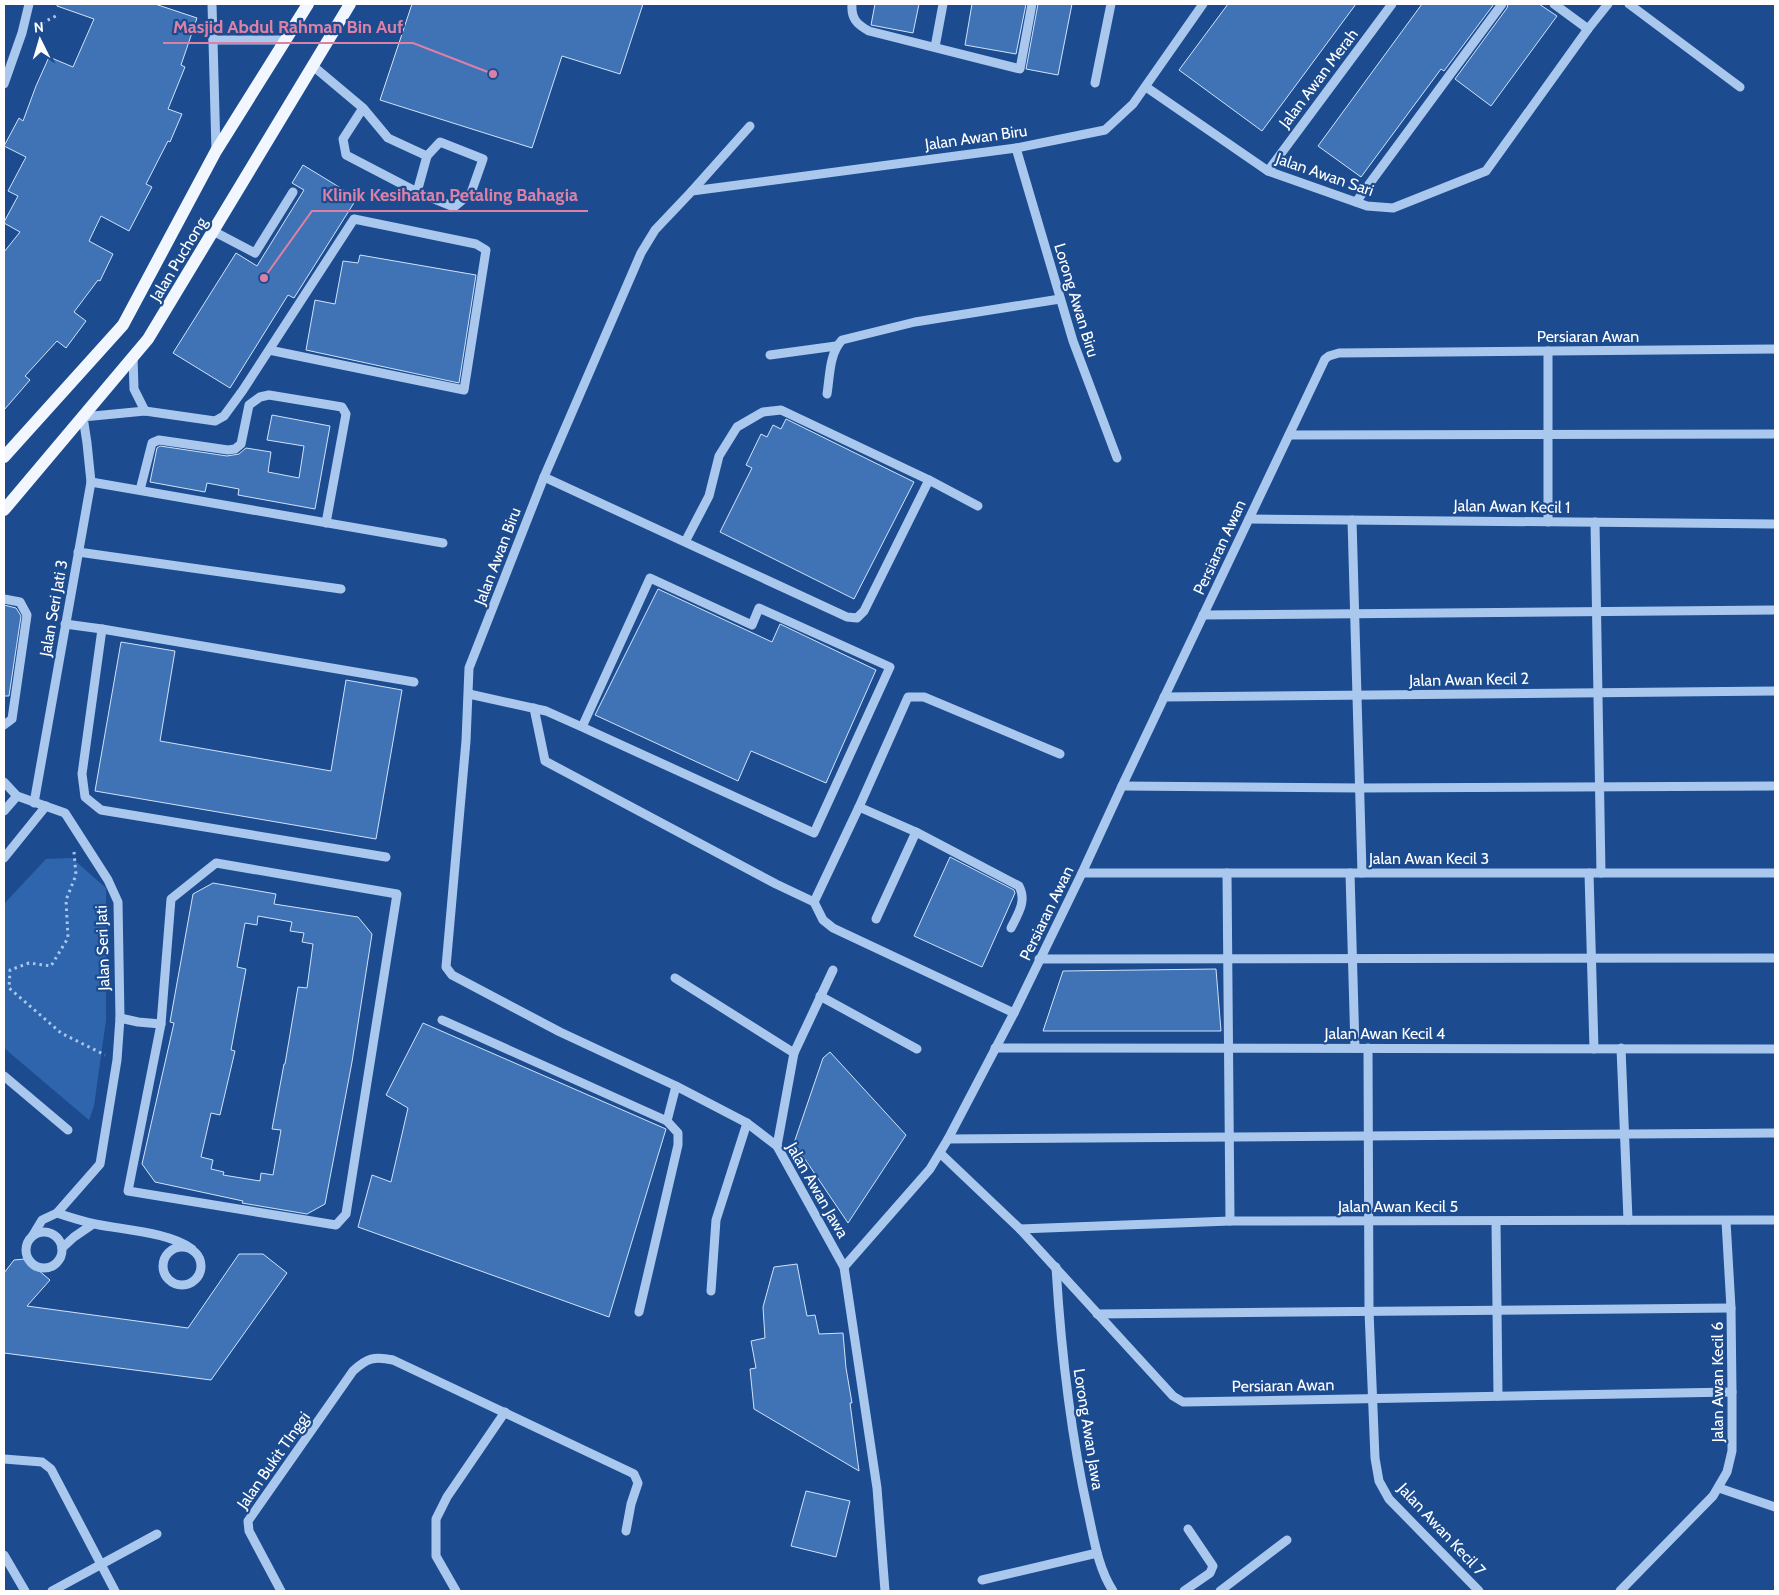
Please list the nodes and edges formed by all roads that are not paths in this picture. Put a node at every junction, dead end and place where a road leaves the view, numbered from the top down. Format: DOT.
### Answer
graph roads {
  1 [pos="29,4"];
  2 [pos="212,4"];
  3 [pos="308,4"];
  4 [pos="350,4"];
  5 [pos="852,4"];
  6 [pos="943,4"];
  7 [pos="1032,4"];
  8 [pos="1111,4"];
  9 [pos="1203,4"];
  10 [pos="1392,4"];
  11 [pos="1502,4"];
  12 [pos="1554,4"];
  13 [pos="1608,4"];
  14 [pos="1629,4"];
  15 [pos="1588,29"];
  16 [pos="213,40"];
  17 [pos="286,40"];
  18 [pos="935,47"];
  19 [pos="313,66"];
  20 [pos="1096,83"];
  21 [pos="4,84"];
  22 [pos="1146,87"];
  23 [pos="1740,87"];
  24 [pos="364,108"];
  25 [pos="750,126"];
  26 [pos="1016,148"];
  27 [pos="216,150"];
  28 [pos="428,156"];
  29 [pos="1268,171"];
  30 [pos="692,191"];
  31 [pos="293,192"];
  32 [pos="417,192"];
  33 [pos="1356,202"];
  34 [pos="213,231"];
  35 [pos="1060,299"];
  36 [pos="836,346"];
  37 [pos="269,350"];
  38 [pos="1775,350"];
  39 [pos="1548,351"];
  40 [pos="770,355"];
  41 [pos="133,357"];
  42 [pos="828,394"];
  43 [pos="145,411"];
  44 [pos="83,417"];
  45 [pos="1775,434"];
  46 [pos="1289,435"];
  47 [pos="1548,435"];
  48 [pos="4,457"];
  49 [pos="1117,458"];
  50 [pos="544,477"];
  51 [pos="929,480"];
  52 [pos="91,482"];
  53 [pos="140,490"];
  54 [pos="978,506"];
  55 [pos="4,510"];
  56 [pos="1249,519"];
  57 [pos="1352,520"];
  58 [pos="1548,522"];
  59 [pos="1595,522"];
  60 [pos="326,523"];
  61 [pos="1775,524"];
  62 [pos="684,542"];
  63 [pos="443,543"];
  64 [pos="78,552"];
  65 [pos="341,590"];
  66 [pos="4,599"];
  67 [pos="1775,610"];
  68 [pos="1596,611"];
  69 [pos="1355,614"];
  70 [pos="1203,615"];
  71 [pos="65,624"];
  72 [pos="102,629"];
  73 [pos="414,682"];
  74 [pos="1775,691"];
  75 [pos="1598,693"];
  76 [pos="469,694"];
  77 [pos="1357,696"];
  78 [pos="1164,698"];
  79 [pos="534,708"];
  80 [pos="4,725"];
  81 [pos="582,727"];
  82 [pos="1060,754"];
  83 [pos="4,782"];
  84 [pos="1122,786"];
  85 [pos="1599,786"];
  86 [pos="1775,786"];
  87 [pos="1360,788"];
  88 [pos="18,796"];
  89 [pos="34,803"];
  90 [pos="46,806"];
  91 [pos="859,807"];
  92 [pos="4,811"];
  93 [pos="916,832"];
  94 [pos="386,857"];
  95 [pos="4,858"];
  96 [pos="1082,873"];
  97 [pos="1227,873"];
  98 [pos="1350,873"];
  99 [pos="1362,873"];
  100 [pos="1589,873"];
  101 [pos="1601,873"];
  102 [pos="1775,873"];
  103 [pos="814,902"];
  104 [pos="876,919"];
  105 [pos="1011,928"];
  106 [pos="1592,958"];
  107 [pos="1775,958"];
  108 [pos="1040,959"];
  109 [pos="1353,959"];
  110 [pos="1228,960"];
  111 [pos="446,967"];
  112 [pos="832,970"];
  113 [pos="675,978"];
  114 [pos="820,996"];
  115 [pos="1014,1013"];
  116 [pos="120,1018"];
  117 [pos="442,1020"];
  118 [pos="160,1024"];
  119 [pos="995,1048"];
  120 [pos="1229,1048"];
  121 [pos="1355,1048"];
  122 [pos="1368,1048"];
  123 [pos="1594,1048"];
  124 [pos="1621,1048"];
  125 [pos="917,1049"];
  126 [pos="1775,1049"];
  127 [pos="794,1053"];
  128 [pos="4,1076"];
  129 [pos="676,1086"];
  130 [pos="668,1121"];
  131 [pos="747,1123"];
  132 [pos="68,1130"];
  133 [pos="1775,1133"];
  134 [pos="1624,1134"];
  135 [pos="1368,1136"];
  136 [pos="1229,1137"];
  137 [pos="948,1140"];
  138 [pos="777,1146"];
  139 [pos="940,1153"];
  140 [pos="57,1213"];
  141 [pos="1628,1220"];
  142 [pos="1775,1220"];
  143 [pos="1230,1221"];
  144 [pos="1726,1221"];
  145 [pos="1369,1222"];
  146 [pos="1496,1222"];
  147 [pos="93,1224"];
  148 [pos="1020,1229"];
  149 [pos="33,1234"];
  150 [pos="152,1234"];
  151 [pos="62,1248"];
  152 [pos="192,1250"];
  153 [pos="169,1252"];
  154 [pos="1056,1267"];
  155 [pos="844,1268"];
  156 [pos="711,1291"];
  157 [pos="1731,1308"];
  158 [pos="1497,1310"];
  159 [pos="1369,1311"];
  160 [pos="639,1312"];
  161 [pos="1097,1314"];
  162 [pos="1732,1392"];
  163 [pos="1498,1396"];
  164 [pos="1372,1399"];
  165 [pos="505,1412"];
  166 [pos="4,1459"];
  167 [pos="1719,1488"];
  168 [pos="1775,1507"];
  169 [pos="1188,1529"];
  170 [pos="626,1531"];
  171 [pos="157,1534"];
  172 [pos="1287,1540"];
  173 [pos="1097,1553"];
  174 [pos="4,1555"];
  175 [pos="101,1565"];
  176 [pos="982,1580"];
  177 [pos="25,1591"];
  178 [pos="52,1591"];
  179 [pos="115,1591"];
  180 [pos="282,1591"];
  181 [pos="456,1591"];
  182 [pos="885,1591"];
  183 [pos="1113,1591"];
  184 [pos="1184,1591"];
  185 [pos="1220,1591"];
  186 [pos="1479,1591"];
  187 [pos="1620,1591"];
  1 -- 21 [label="street"];
  2 -- 16 [label="street"];
  3 -- 17 [label="main road, Jalan Puchong"];
  4 -- 19 [label="main road, Jalan Puchong"];
  5 -- 18 [label="street"];
  6 -- 18 [label="street"];
  7 -- 18 [label="street"];
  8 -- 20 [label="street"];
  9 -- 22 [label="street, Jalan Awan Biru"];
  10 -- 29 [label="street, Jalan Awan Merah"];
  11 -- 33 [label="street"];
  12 -- 15 [label="street"];
  13 -- 15 [label="street, Jalan Awan Sari"];
  14 -- 23 [label="street"];
  15 -- 33 [label="street, Jalan Awan Sari"];
  16 -- 17 [label="street"];
  16 -- 27 [label="street"];
  17 -- 27 [label="main road, Jalan Puchong"];
  19 -- 24 [label="street"];
  19 -- 34 [label="main road, Jalan Puchong"];
  22 -- 26 [label="street, Jalan Awan Biru"];
  22 -- 29 [label="street, Jalan Awan Sari"];
  24 -- 28 [label="street"];
  24 -- 32 [label="street"];
  25 -- 30 [label="street, Jalan Awan Biru"];
  26 -- 30 [label="street, Jalan Awan Biru"];
  26 -- 35 [label="street, Lorong Awan Biru"];
  27 -- 48 [label="main road, Jalan Puchong"];
  28 -- 32 [label="street"];
  28 -- 32 [label="street"];
  29 -- 33 [label="street, Jalan Awan Sari"];
  30 -- 50 [label="street, Jalan Awan Biru"];
  31 -- 34 [label="street"];
  34 -- 41 [label="main road, Jalan Puchong"];
  35 -- 36 [label="street"];
  35 -- 49 [label="street, Lorong Awan Biru"];
  36 -- 40 [label="street"];
  36 -- 42 [label="street"];
  37 -- 37 [label="street"];
  37 -- 43 [label="street"];
  38 -- 39 [label="street, Persiaran Awan"];
  39 -- 46 [label="street, Persiaran Awan"];
  39 -- 47 [label="street"];
  41 -- 43 [label="street"];
  41 -- 44 [label="main road, Jalan Puchong"];
  43 -- 44 [label="street"];
  44 -- 52 [label="street, Jalan Seri Jati 3"];
  44 -- 55 [label="main road, Jalan Puchong"];
  45 -- 47 [label="street"];
  46 -- 47 [label="street"];
  46 -- 56 [label="street, Persiaran Awan"];
  47 -- 58 [label="street"];
  50 -- 62 [label="street"];
  50 -- 76 [label="street, Jalan Awan Biru"];
  51 -- 54 [label="street"];
  51 -- 62 [label="street"];
  51 -- 62 [label="street"];
  52 -- 53 [label="street"];
  52 -- 64 [label="street, Jalan Seri Jati 3"];
  53 -- 60 [label="street"];
  53 -- 60 [label="street"];
  56 -- 57 [label="street, Jalan Awan Kecil 1"];
  56 -- 70 [label="street, Persiaran Awan"];
  57 -- 58 [label="street, Jalan Awan Kecil 1"];
  57 -- 69 [label="street"];
  58 -- 59 [label="street, Jalan Awan Kecil 1"];
  59 -- 61 [label="street, Jalan Awan Kecil 1"];
  59 -- 68 [label="street"];
  60 -- 63 [label="street"];
  64 -- 65 [label="street"];
  64 -- 71 [label="street, Jalan Seri Jati 3"];
  66 -- 80 [label="street"];
  67 -- 68 [label="street"];
  68 -- 69 [label="street"];
  68 -- 75 [label="street"];
  69 -- 70 [label="street"];
  69 -- 77 [label="street"];
  70 -- 78 [label="street, Persiaran Awan"];
  71 -- 72 [label="street"];
  71 -- 89 [label="street, Jalan Seri Jati 3"];
  72 -- 73 [label="street"];
  72 -- 94 [label="street"];
  74 -- 75 [label="street, Jalan Awan Kecil 2"];
  75 -- 77 [label="street, Jalan Awan Kecil 2"];
  75 -- 85 [label="street"];
  76 -- 79 [label="street"];
  76 -- 111 [label="street, Jalan Awan Biru"];
  77 -- 78 [label="street, Jalan Awan Kecil 2"];
  77 -- 87 [label="street"];
  78 -- 84 [label="street, Persiaran Awan"];
  79 -- 81 [label="street"];
  79 -- 103 [label="street"];
  81 -- 81 [label="street"];
  82 -- 91 [label="street"];
  83 -- 88 [label="street, Jalan Seri Jati"];
  84 -- 87 [label="street"];
  84 -- 96 [label="street, Persiaran Awan"];
  85 -- 86 [label="street"];
  85 -- 87 [label="street"];
  85 -- 101 [label="street"];
  87 -- 99 [label="street"];
  88 -- 89 [label="street, Jalan Seri Jati"];
  88 -- 92 [label="street"];
  89 -- 90 [label="street, Jalan Seri Jati"];
  90 -- 95 [label="street"];
  90 -- 116 [label="street, Jalan Seri Jati"];
  91 -- 93 [label="street"];
  91 -- 103 [label="street"];
  93 -- 104 [label="street"];
  93 -- 105 [label="street"];
  96 -- 97 [label="street, Jalan Awan Kecil 3"];
  96 -- 108 [label="street, Persiaran Awan"];
  97 -- 98 [label="street, Jalan Awan Kecil 3"];
  97 -- 110 [label="street"];
  98 -- 99 [label="street, Jalan Awan Kecil 3"];
  98 -- 109 [label="street"];
  99 -- 100 [label="street, Jalan Awan Kecil 3"];
  100 -- 101 [label="street, Jalan Awan Kecil 3"];
  100 -- 106 [label="street"];
  101 -- 102 [label="street, Jalan Awan Kecil 3"];
  103 -- 115 [label="street"];
  106 -- 107 [label="street"];
  106 -- 109 [label="street"];
  106 -- 123 [label="street"];
  108 -- 110 [label="street"];
  108 -- 115 [label="street, Persiaran Awan"];
  109 -- 110 [label="street"];
  109 -- 121 [label="street"];
  110 -- 120 [label="street"];
  111 -- 129 [label="street, Jalan Awan Jawa"];
  112 -- 114 [label="street"];
  113 -- 127 [label="street"];
  114 -- 125 [label="street"];
  114 -- 127 [label="street"];
  115 -- 119 [label="street, Persiaran Awan"];
  116 -- 118 [label="street"];
  116 -- 140 [label="street, Jalan Seri Jati"];
  117 -- 130 [label="street"];
  118 -- 118 [label="street"];
  119 -- 120 [label="street, Jalan Awan Kecil 4"];
  119 -- 137 [label="street, Persiaran Awan"];
  120 -- 121 [label="street, Jalan Awan Kecil 4"];
  120 -- 136 [label="street"];
  121 -- 122 [label="street, Jalan Awan Kecil 4"];
  122 -- 123 [label="street, Jalan Awan Kecil 4"];
  122 -- 135 [label="street, Jalan Awan Kecil 7"];
  123 -- 124 [label="street, Jalan Awan Kecil 4"];
  124 -- 126 [label="street, Jalan Awan Kecil 4"];
  124 -- 134 [label="street"];
  127 -- 138 [label="street"];
  128 -- 132 [label="street"];
  129 -- 130 [label="street"];
  129 -- 131 [label="street, Jalan Awan Jawa"];
  130 -- 160 [label="street"];
  131 -- 138 [label="street, Jalan Awan Jawa"];
  131 -- 156 [label="street"];
  133 -- 134 [label="street"];
  134 -- 135 [label="street"];
  134 -- 141 [label="street"];
  135 -- 136 [label="street"];
  135 -- 145 [label="street, Jalan Awan Kecil 7"];
  136 -- 137 [label="street"];
  136 -- 143 [label="street"];
  137 -- 139 [label="street, Persiaran Awan"];
  138 -- 155 [label="street, Jalan Awan Jawa"];
  139 -- 148 [label="street, Persiaran Awan"];
  139 -- 155 [label="street, Persiaran Awan"];
  140 -- 147 [label="street"];
  140 -- 149 [label="street"];
  141 -- 144 [label="street, Jalan Awan Kecil 5"];
  141 -- 146 [label="street, Jalan Awan Kecil 5"];
  142 -- 144 [label="street, Jalan Awan Kecil 5"];
  143 -- 145 [label="street, Jalan Awan Kecil 5"];
  143 -- 148 [label="street, Jalan Awan Kecil 5"];
  144 -- 157 [label="street, Jalan Awan Kecil 6"];
  145 -- 146 [label="street, Jalan Awan Kecil 5"];
  145 -- 159 [label="street, Jalan Awan Kecil 7"];
  146 -- 158 [label="street"];
  147 -- 150 [label="street"];
  147 -- 151 [label="street"];
  148 -- 154 [label="street, Persiaran Awan"];
  149 -- 151 [label="street"];
  149 -- 151 [label="street"];
  150 -- 152 [label="street"];
  150 -- 153 [label="street"];
  152 -- 153 [label="street"];
  152 -- 153 [label="street"];
  154 -- 161 [label="street, Persiaran Awan"];
  154 -- 173 [label="street, Lorong Awan Jawa"];
  155 -- 182 [label="street, Jalan Awan Jawa"];
  157 -- 158 [label="street"];
  157 -- 162 [label="street, Jalan Awan Kecil 6"];
  158 -- 159 [label="street"];
  158 -- 163 [label="street"];
  159 -- 161 [label="street"];
  159 -- 164 [label="street, Jalan Awan Kecil 7"];
  161 -- 164 [label="street, Persiaran Awan"];
  162 -- 163 [label="street, Persiaran Awan"];
  162 -- 167 [label="street, Jalan Awan Kecil 6"];
  163 -- 164 [label="street, Persiaran Awan"];
  164 -- 186 [label="street, Jalan Awan Kecil 7"];
  165 -- 170 [label="street"];
  165 -- 180 [label="street, Jalan Bukit TInggi"];
  165 -- 181 [label="street"];
  166 -- 175 [label="street"];
  167 -- 168 [label="street"];
  167 -- 187 [label="street, Jalan Awan Kecil 6"];
  169 -- 184 [label="street"];
  171 -- 175 [label="street"];
  172 -- 185 [label="street"];
  173 -- 176 [label="street"];
  173 -- 183 [label="street, Lorong Awan Jawa"];
  174 -- 177 [label="street"];
  175 -- 178 [label="street"];
  175 -- 179 [label="street"];
}
